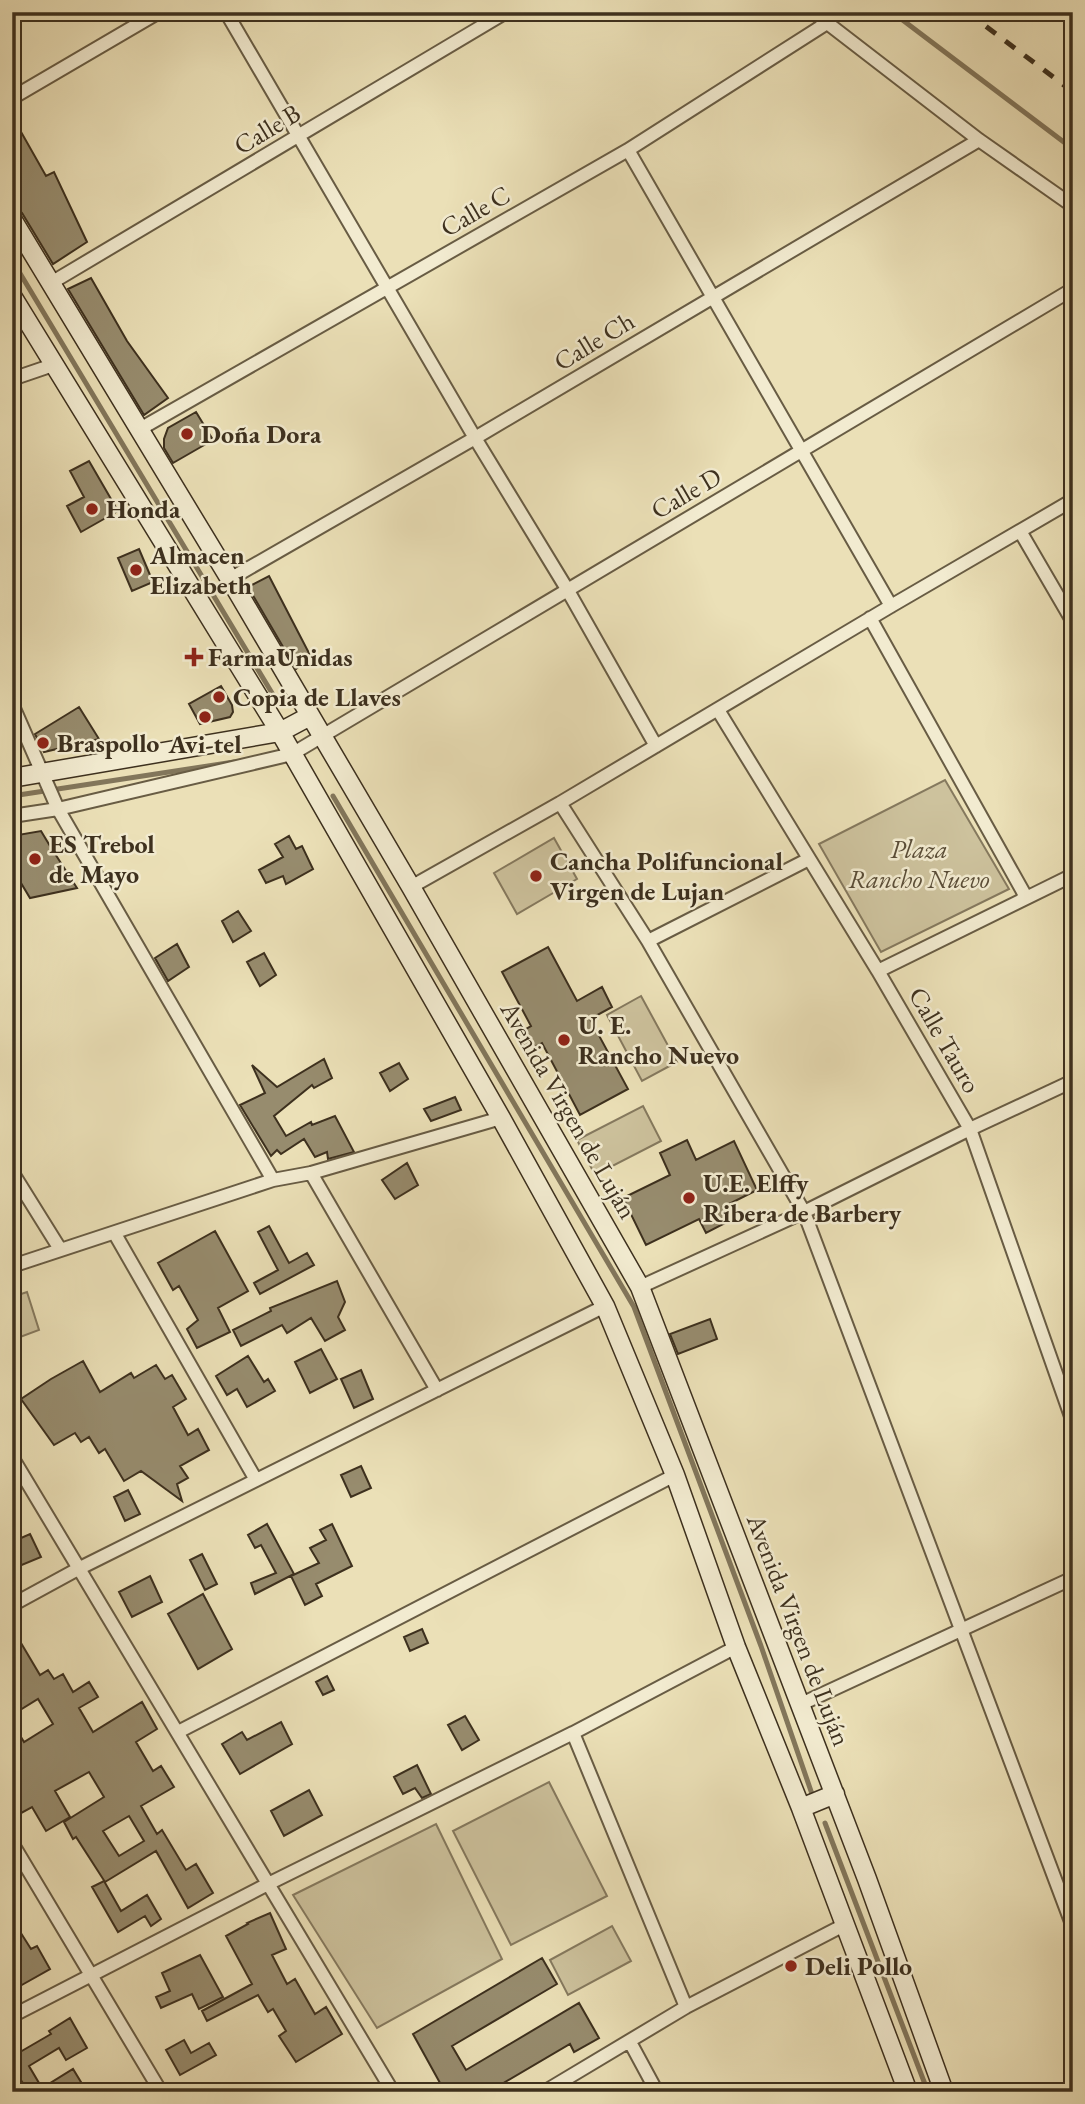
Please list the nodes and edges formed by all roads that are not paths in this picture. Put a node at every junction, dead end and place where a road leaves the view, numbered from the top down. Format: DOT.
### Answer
graph roads {
  1 [pos="159,12"];
  2 [pos="226,12"];
  3 [pos="506,12"];
  4 [pos="813,12"];
  5 [pos="827,23"];
  6 [pos="12,98"];
  7 [pos="299,136"];
  8 [pos="979,140"];
  9 [pos="628,150"];
  10 [pos="1073,206"];
  11 [pos="12,219"];
  12 [pos="51,283"];
  13 [pos="388,287"];
  14 [pos="1073,289"];
  15 [pos="12,296"];
  16 [pos="714,296"];
  17 [pos="53,365"];
  18 [pos="12,379"];
  19 [pos="141,429"];
  20 [pos="475,438"];
  21 [pos="802,452"];
  22 [pos="1073,500"];
  23 [pos="1020,531"];
  24 [pos="230,579"];
  25 [pos="567,589"];
  26 [pos="891,606"];
  27 [pos="870,618"];
  28 [pos="1073,622"];
  29 [pos="12,704"];
  30 [pos="718,710"];
  31 [pos="310,716"];
  32 [pos="280,732"];
  33 [pos="322,736"];
  34 [pos="656,746"];
  35 [pos="292,754"];
  36 [pos="45,776"];
  37 [pos="12,778"];
  38 [pos="561,803"];
  39 [pos="56,805"];
  40 [pos="12,817"];
  41 [pos="809,859"];
  42 [pos="1073,876"];
  43 [pos="411,887"];
  44 [pos="1026,897"];
  45 [pos="648,942"];
  46 [pos="878,971"];
  47 [pos="1073,1081"];
  48 [pos="501,1118"];
  49 [pos="970,1129"];
  50 [pos="12,1172"];
  51 [pos="311,1172"];
  52 [pos="272,1180"];
  53 [pos="804,1212"];
  54 [pos="115,1234"];
  55 [pos="60,1249"];
  56 [pos="12,1266"];
  57 [pos="640,1287"];
  58 [pos="605,1306"];
  59 [pos="437,1390"];
  60 [pos="1073,1422"];
  61 [pos="12,1457"];
  62 [pos="675,1475"];
  63 [pos="256,1480"];
  64 [pos="78,1569"];
  65 [pos="1073,1578"];
  66 [pos="12,1605"];
  67 [pos="961,1630"];
  68 [pos="736,1647"];
  69 [pos="799,1705"];
  70 [pos="178,1732"];
  71 [pos="573,1733"];
  72 [pos="835,1794"];
  73 [pos="801,1808"];
  74 [pos="12,1843"];
  75 [pos="268,1884"];
  76 [pos="846,1924"];
  77 [pos="1073,1927"];
  78 [pos="92,1976"];
  79 [pos="686,2007"];
  80 [pos="12,2016"];
  81 [pos="630,2042"];
  82 [pos="161,2092"];
  83 [pos="393,2092"];
  84 [pos="544,2092"];
  85 [pos="657,2092"];
  86 [pos="908,2092"];
  87 [pos="944,2092"];
  1 -- 6 [label="street"];
  2 -- 7 [label="street"];
  3 -- 7 [label="street, Calle B"];
  4 -- 5 [label="street"];
  5 -- 8 [label="street"];
  5 -- 9 [label="street, Calle C"];
  7 -- 12 [label="street, Calle B"];
  7 -- 13 [label="street"];
  8 -- 10 [label="street"];
  8 -- 16 [label="street, Calle Ch"];
  9 -- 13 [label="street, Calle C"];
  9 -- 16 [label="street"];
  11 -- 12 [label="main road, Avenida Virgen de Luján"];
  12 -- 19 [label="main road, Avenida Virgen de Luján"];
  13 -- 19 [label="street, Calle C"];
  13 -- 20 [label="street"];
  14 -- 21 [label="street, Calle D"];
  15 -- 17 [label="main road"];
  16 -- 20 [label="street, Calle Ch"];
  16 -- 21 [label="street"];
  17 -- 18 [label="street"];
  17 -- 32 [label="main road"];
  19 -- 24 [label="main road, Avenida Virgen de Luján"];
  20 -- 24 [label="street, Calle Ch"];
  20 -- 25 [label="street"];
  21 -- 25 [label="street, Calle D"];
  21 -- 26 [label="street"];
  22 -- 23 [label="street"];
  23 -- 26 [label="street"];
  23 -- 28 [label="street"];
  24 -- 31 [label="main road, Avenida Virgen de Luján"];
  25 -- 33 [label="street, Calle D"];
  25 -- 34 [label="street"];
  26 -- 27 [label="street"];
  27 -- 30 [label="street"];
  27 -- 44 [label="street"];
  29 -- 36 [label="street"];
  30 -- 34 [label="street"];
  30 -- 41 [label="street, Calle Tauro"];
  31 -- 32 [label="main road"];
  31 -- 33 [label="main road, Avenida Virgen de Luján"];
  32 -- 35 [label="main road"];
  32 -- 36 [label="main road"];
  33 -- 35 [label="street, Calle D"];
  33 -- 43 [label="main road, Avenida Virgen de Luján"];
  34 -- 38 [label="street"];
  35 -- 39 [label="street, Calle D"];
  35 -- 48 [label="main road"];
  36 -- 37 [label="main road"];
  36 -- 39 [label="street"];
  38 -- 43 [label="street"];
  38 -- 45 [label="street"];
  39 -- 40 [label="street, Calle D"];
  39 -- 52 [label="street"];
  41 -- 45 [label="street"];
  41 -- 46 [label="street, Calle Tauro"];
  42 -- 44 [label="street"];
  43 -- 57 [label="main road, Avenida Virgen de Luján"];
  44 -- 46 [label="street"];
  45 -- 53 [label="street"];
  46 -- 49 [label="street, Calle Tauro"];
  47 -- 49 [label="street"];
  48 -- 51 [label="street"];
  48 -- 58 [label="main road"];
  49 -- 53 [label="street"];
  49 -- 60 [label="street, Calle Tauro"];
  50 -- 55 [label="street"];
  51 -- 52 [label="street"];
  51 -- 59 [label="street"];
  52 -- 54 [label="street"];
  53 -- 57 [label="street"];
  53 -- 67 [label="street"];
  54 -- 55 [label="street"];
  54 -- 63 [label="street"];
  55 -- 56 [label="street"];
  57 -- 69 [label="main road, Avenida Virgen de Luján"];
  58 -- 59 [label="street"];
  58 -- 62 [label="main road"];
  59 -- 63 [label="street"];
  61 -- 64 [label="street"];
  62 -- 68 [label="main road"];
  62 -- 70 [label="street"];
  63 -- 64 [label="street"];
  64 -- 66 [label="street"];
  64 -- 70 [label="street"];
  65 -- 67 [label="street"];
  67 -- 69 [label="street"];
  67 -- 77 [label="street"];
  68 -- 71 [label="street"];
  68 -- 73 [label="main road"];
  69 -- 72 [label="main road, Avenida Virgen de Luján"];
  70 -- 75 [label="street"];
  71 -- 75 [label="street"];
  71 -- 79 [label="street"];
  72 -- 73 [label="main road"];
  72 -- 87 [label="main road, Avenida Virgen de Luján"];
  73 -- 76 [label="main road"];
  74 -- 78 [label="street"];
  75 -- 78 [label="street"];
  75 -- 83 [label="street"];
  76 -- 79 [label="street"];
  76 -- 86 [label="main road"];
  78 -- 80 [label="street"];
  78 -- 82 [label="street"];
  79 -- 81 [label="street"];
  81 -- 84 [label="street"];
  81 -- 85 [label="street"];
}
